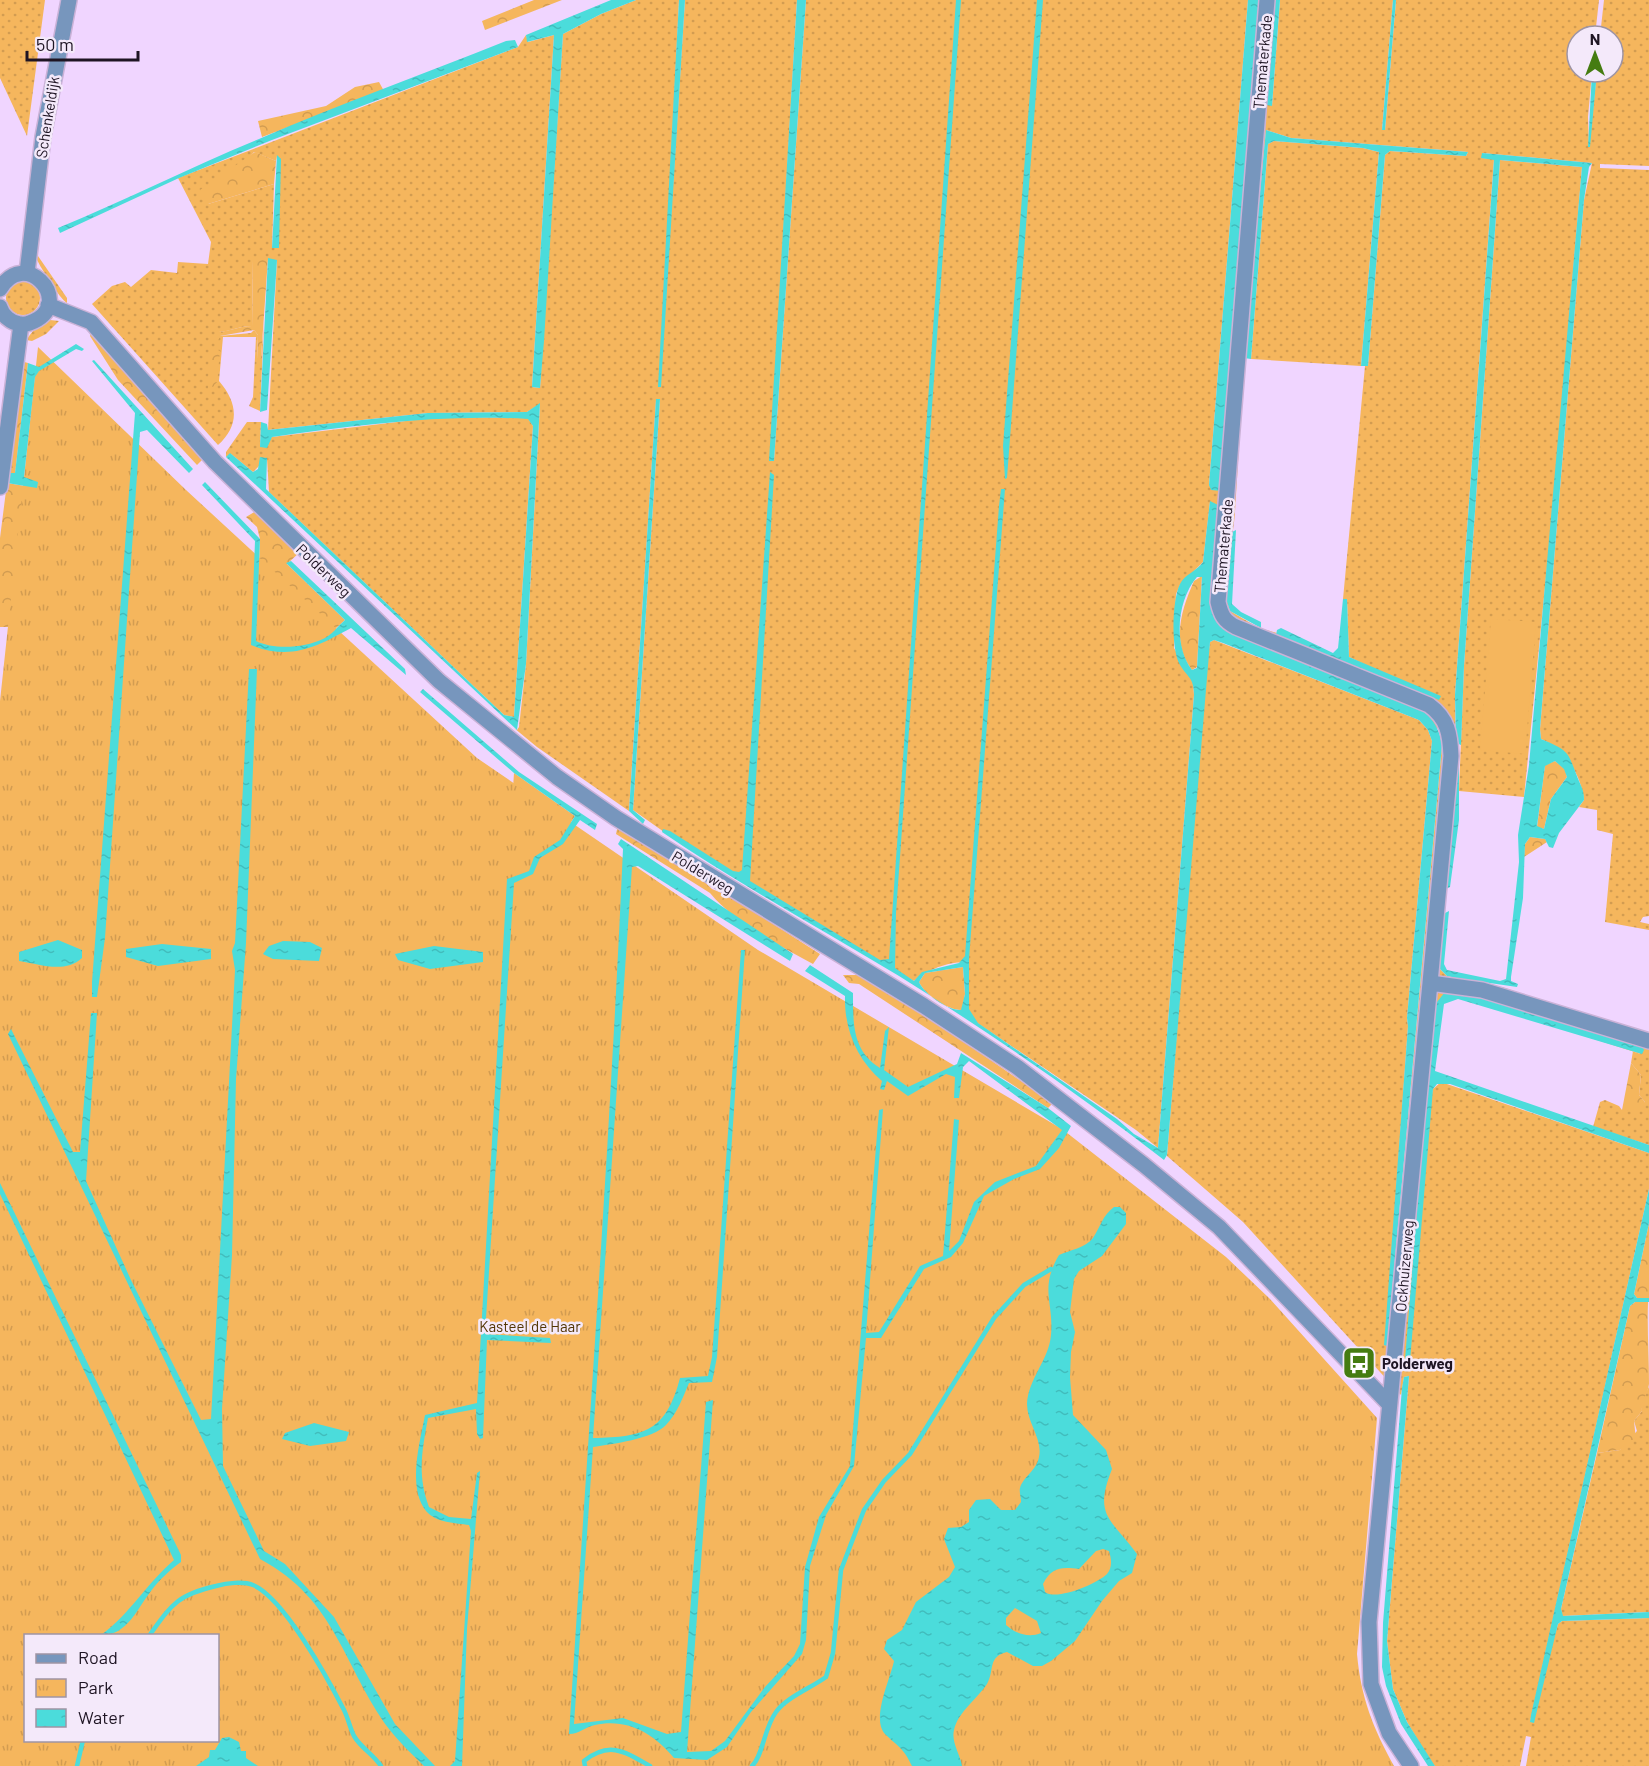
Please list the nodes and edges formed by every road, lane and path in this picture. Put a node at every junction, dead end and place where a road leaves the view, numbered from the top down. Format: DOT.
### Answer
graph roads {
  1 [pos="69,0"];
  2 [pos="1267,0"];
  3 [pos="27,273"];
  4 [pos="0,289"];
  5 [pos="48,305"];
  6 [pos="0,307"];
  7 [pos="21,324"];
  8 [pos="0,487"];
  9 [pos="1430,983"];
  10 [pos="1649,1041"];
  11 [pos="1389,1404"];
  12 [pos="1411,1766"];
  1 -- 3 [label="street, Schenkeldijk"];
  2 -- 9 [label="street, Thematerkade"];
  3 -- 4 [label="street"];
  3 -- 5 [label="street"];
  5 -- 7 [label="street"];
  5 -- 11 [label="street, Polderweg"];
  6 -- 7 [label="street"];
  7 -- 8 [label="street"];
  9 -- 10 [label="street"];
  9 -- 11 [label="street, Ockhuizerweg"];
  11 -- 12 [label="street, Ockhuizerweg"];
}
